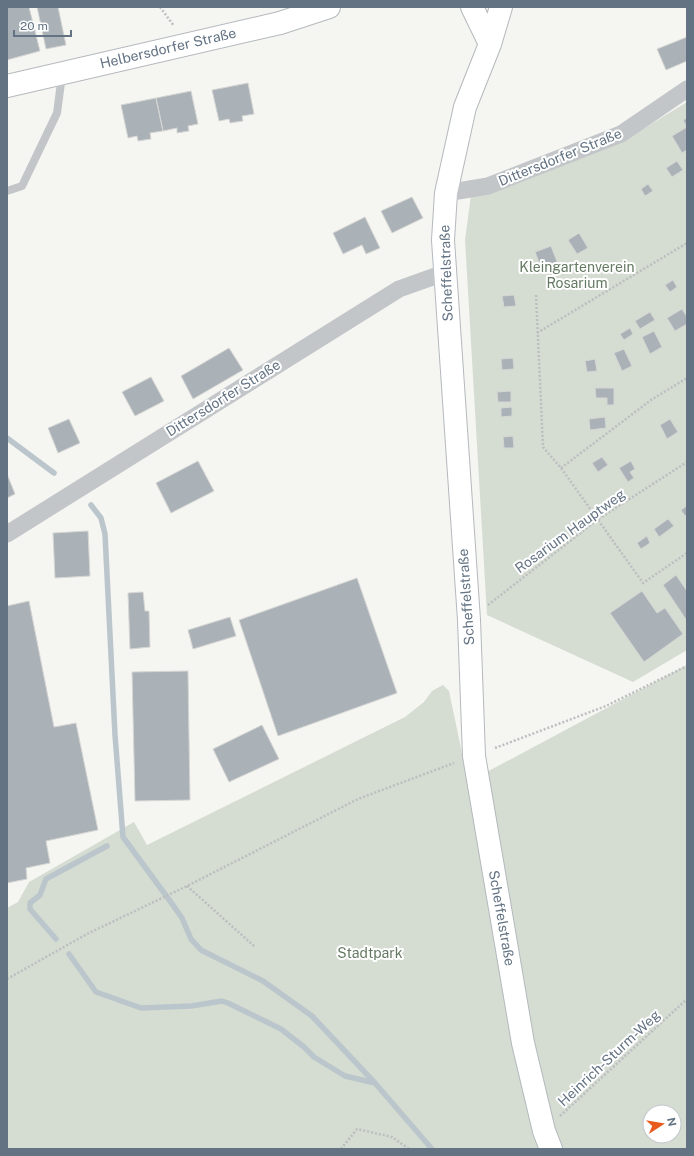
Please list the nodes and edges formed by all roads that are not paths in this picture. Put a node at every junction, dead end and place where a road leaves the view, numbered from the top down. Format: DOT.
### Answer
graph roads {
  1 [pos="329,7"];
  2 [pos="472,7"];
  3 [pos="501,7"];
  4 [pos="490,44"];
  5 [pos="63,72"];
  6 [pos="7,86"];
  7 [pos="687,89"];
  8 [pos="7,191"];
  9 [pos="446,193"];
  10 [pos="444,273"];
  11 [pos="7,534"];
  12 [pos="547,1140"];
  1 -- 5 [label="main road, Helbersdorfer Straße"];
  2 -- 4 [label="main road"];
  3 -- 4 [label="main road, Scheffelstraße"];
  4 -- 9 [label="main road, Scheffelstraße"];
  5 -- 6 [label="main road, Helbersdorfer Straße"];
  5 -- 8 [label="lane"];
  7 -- 9 [label="street, Dittersdorfer Straße"];
  9 -- 10 [label="main road, Scheffelstraße"];
  10 -- 11 [label="street, Dittersdorfer Straße"];
  10 -- 12 [label="main road, Scheffelstraße"];
}
